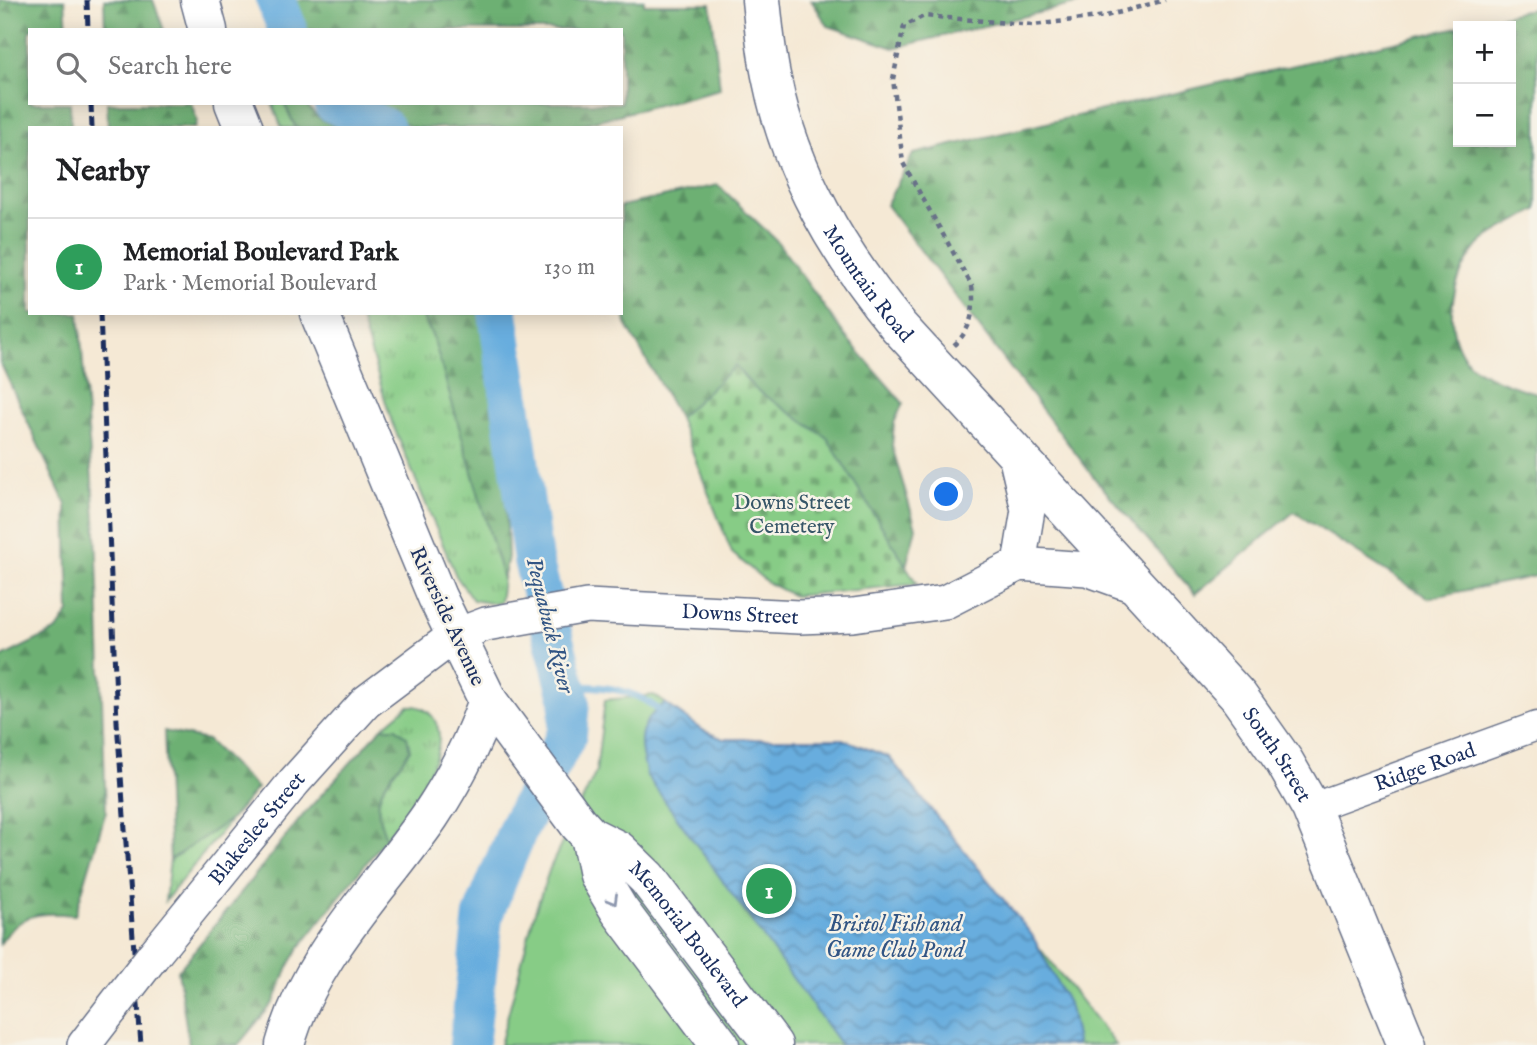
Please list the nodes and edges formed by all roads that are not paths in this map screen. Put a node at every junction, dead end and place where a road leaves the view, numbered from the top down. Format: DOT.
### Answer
graph roads {
  1 [pos="200,0"];
  2 [pos="761,0"];
  3 [pos="207,28"];
  4 [pos="235,105"];
  5 [pos="243,126"];
  6 [pos="320,315"];
  7 [pos="1016,455"];
  8 [pos="1070,514"];
  9 [pos="1019,564"];
  10 [pos="1137,587"];
  11 [pos="454,636"];
  12 [pos="488,702"];
  13 [pos="1537,726"];
  14 [pos="1311,808"];
  15 [pos="584,830"];
  16 [pos="84,1045"];
  17 [pos="285,1045"];
  18 [pos="720,1045"];
  19 [pos="773,1045"];
  20 [pos="1407,1045"];
  1 -- 3 [label="main road"];
  2 -- 7 [label="main road, Mountain Road"];
  4 -- 5 [label="main road"];
  6 -- 11 [label="main road, Riverside Avenue"];
  7 -- 8 [label="main road, Mountain Road"];
  7 -- 9 [label="street"];
  8 -- 10 [label="main road, South Street"];
  9 -- 10 [label="street"];
  9 -- 11 [label="street, Downs Street"];
  10 -- 14 [label="main road, South Street"];
  11 -- 12 [label="main road, Riverside Avenue"];
  11 -- 16 [label="street, Blakeslee Street, bridge"];
  12 -- 15 [label="main road, Memorial Boulevard"];
  12 -- 17 [label="main road, Riverside Avenue"];
  13 -- 14 [label="street, Ridge Road"];
  14 -- 20 [label="main road, South Street"];
  15 -- 18 [label="main road, Memorial Boulevard, one-way"];
  15 -- 19 [label="main road, Memorial Boulevard"];
}
